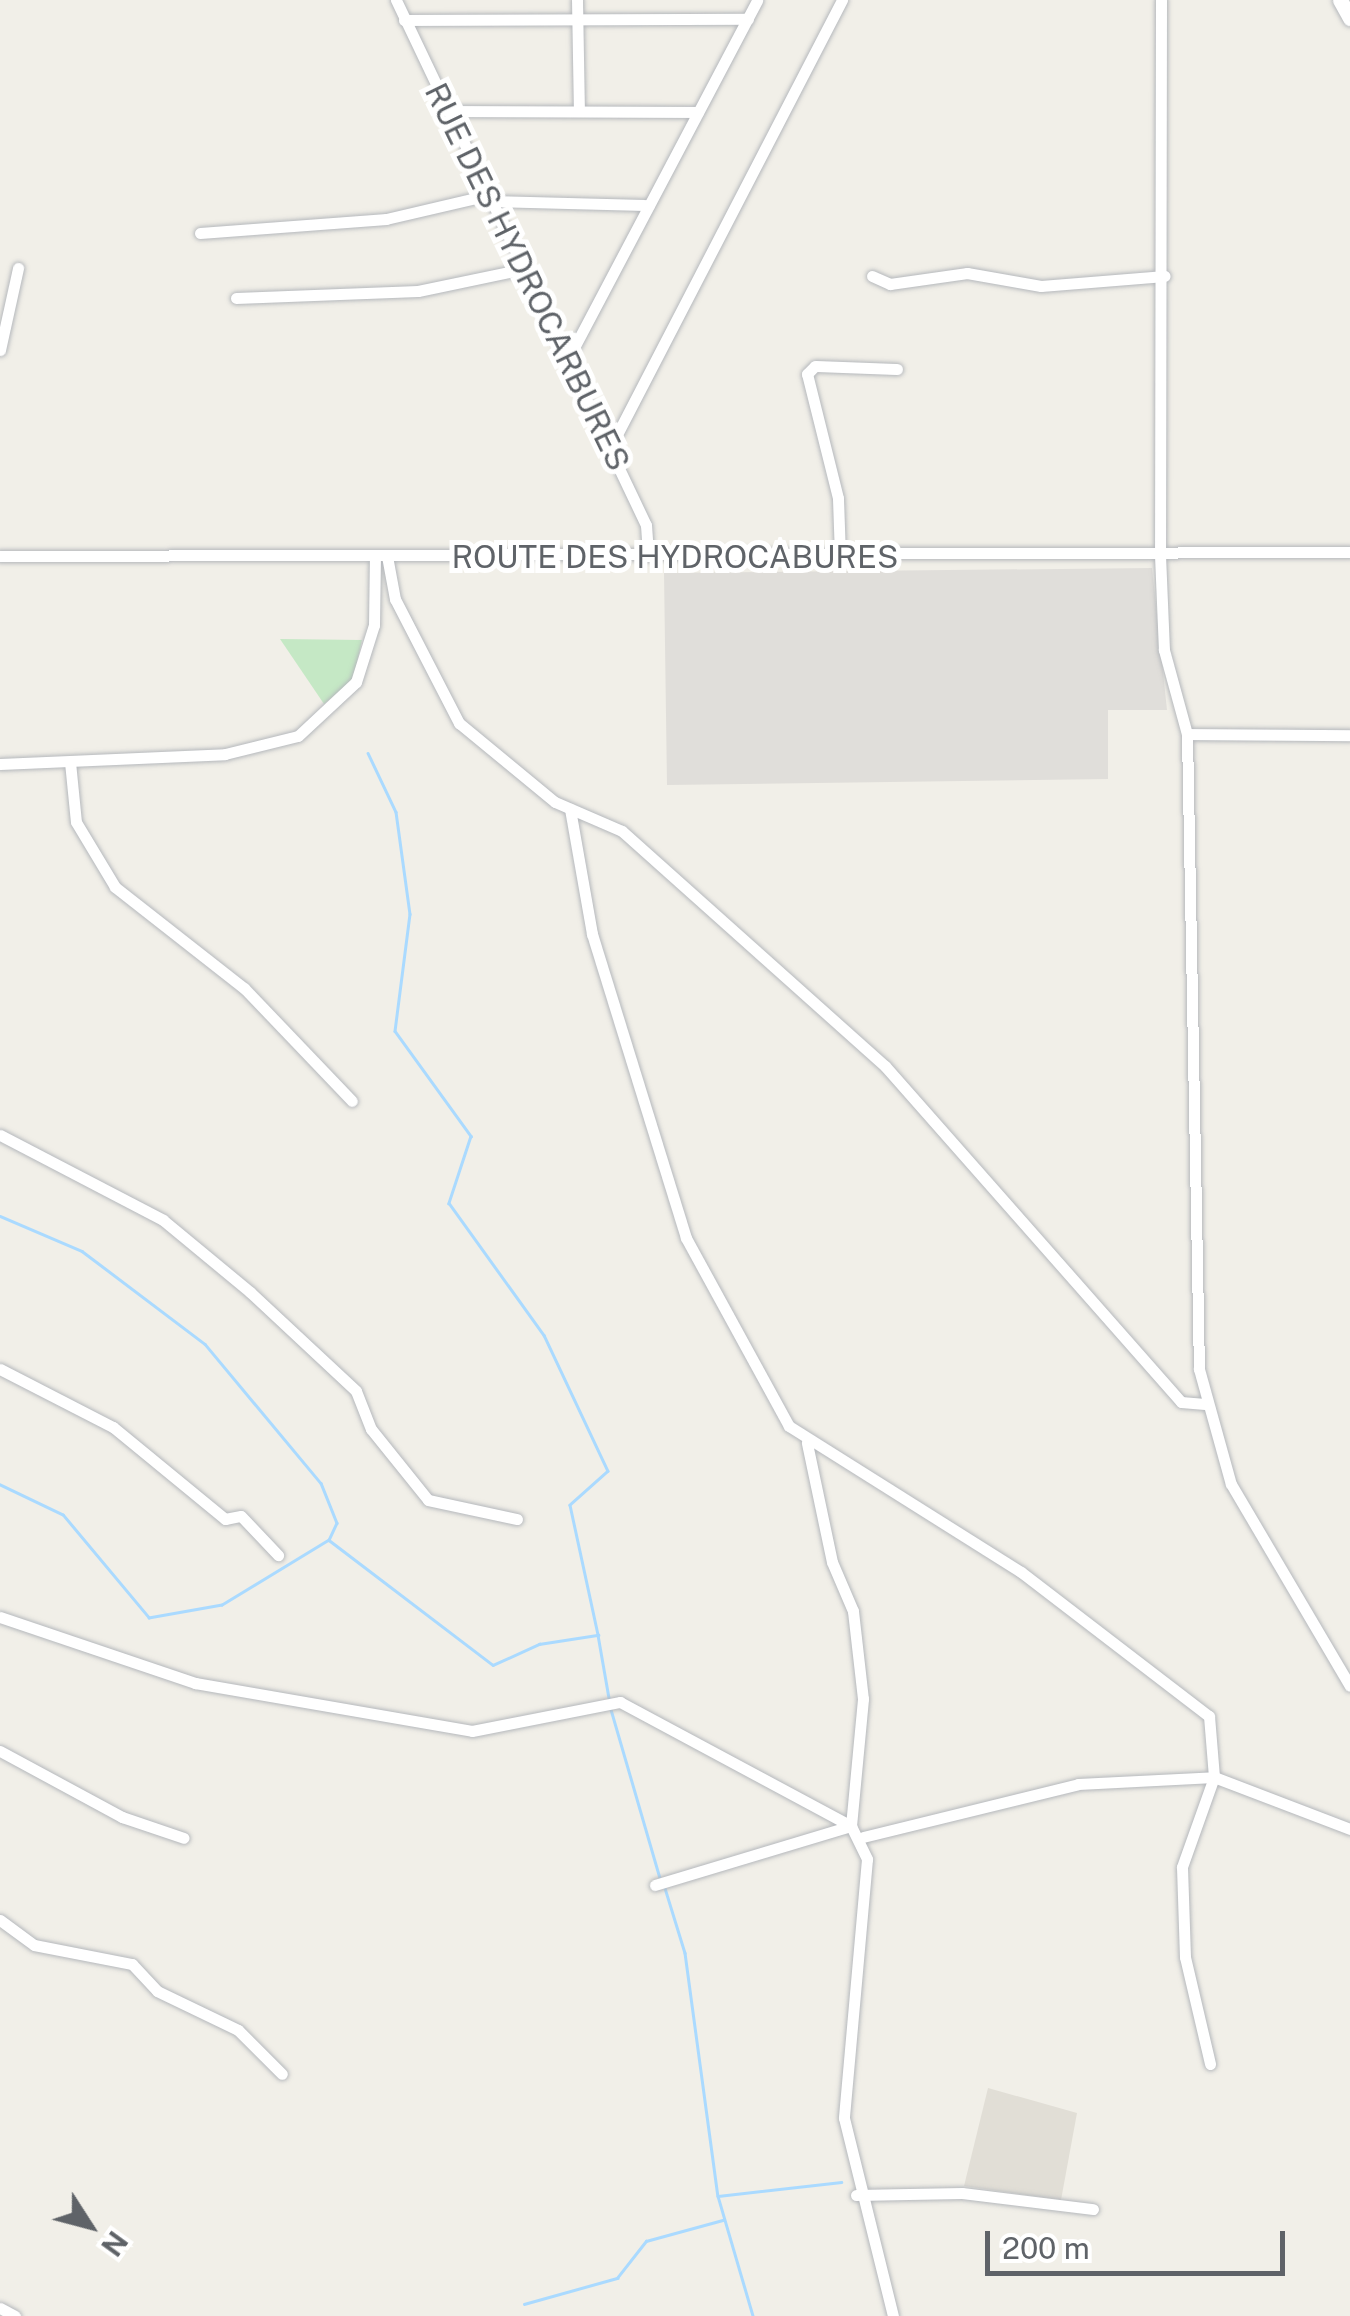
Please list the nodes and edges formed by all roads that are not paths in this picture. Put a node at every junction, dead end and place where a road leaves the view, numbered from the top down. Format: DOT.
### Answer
graph roads {
  1 [pos="396,0"];
  2 [pos="577,0"];
  3 [pos="757,0"];
  4 [pos="842,0"];
  5 [pos="1161,0"];
  6 [pos="1340,0"];
  7 [pos="1350,18"];
  8 [pos="748,19"];
  9 [pos="404,20"];
  10 [pos="576,22"];
  11 [pos="448,111"];
  12 [pos="579,111"];
  13 [pos="698,112"];
  14 [pos="490,198"];
  15 [pos="649,205"];
  16 [pos="200,233"];
  17 [pos="18,268"];
  18 [pos="523,269"];
  19 [pos="872,276"];
  20 [pos="1165,276"];
  21 [pos="236,298"];
  22 [pos="0,350"];
  23 [pos="567,361"];
  24 [pos="897,369"];
  25 [pos="609,450"];
  26 [pos="1350,552"];
  27 [pos="0,556"];
  28 [pos="381,556"];
  29 [pos="648,556"];
  30 [pos="840,556"];
  31 [pos="1160,556"];
  32 [pos="1187,734"];
  33 [pos="1350,735"];
  34 [pos="70,762"];
  35 [pos="0,764"];
  36 [pos="570,808"];
  37 [pos="352,1100"];
  38 [pos="0,1134"];
  39 [pos="0,1370"];
  40 [pos="1205,1404"];
  41 [pos="806,1443"];
  42 [pos="517,1518"];
  43 [pos="278,1555"];
  44 [pos="0,1617"];
  45 [pos="1350,1686"];
  46 [pos="0,1751"];
  47 [pos="1214,1777"];
  48 [pos="851,1826"];
  49 [pos="1350,1830"];
  50 [pos="863,1837"];
  51 [pos="184,1838"];
  52 [pos="660,1883"];
  53 [pos="0,1920"];
  54 [pos="1210,2064"];
  55 [pos="282,2074"];
  56 [pos="856,2196"];
  57 [pos="1093,2209"];
  58 [pos="0,2308"];
  59 [pos="16,2316"];
  60 [pos="893,2316"];
  1 -- 9 [label="street, RUE DES HYDROCARBURES"];
  2 -- 10 [label="street"];
  3 -- 8 [label="street"];
  4 -- 25 [label="street"];
  5 -- 20 [label="street"];
  6 -- 7 [label="street"];
  8 -- 10 [label="street"];
  8 -- 13 [label="street"];
  9 -- 10 [label="street"];
  9 -- 11 [label="street, RUE DES HYDROCARBURES"];
  10 -- 12 [label="street"];
  11 -- 12 [label="street"];
  11 -- 14 [label="street, RUE DES HYDROCARBURES"];
  12 -- 13 [label="street"];
  13 -- 15 [label="street"];
  14 -- 15 [label="street"];
  14 -- 16 [label="street"];
  14 -- 18 [label="street, RUE DES HYDROCARBURES"];
  15 -- 23 [label="street"];
  17 -- 22 [label="street"];
  18 -- 21 [label="street"];
  18 -- 23 [label="street, RUE DES HYDROCARBURES"];
  19 -- 20 [label="street"];
  20 -- 31 [label="street"];
  23 -- 25 [label="street, RUE DES HYDROCARBURES"];
  24 -- 30 [label="street"];
  25 -- 29 [label="street, RUE DES HYDROCARBURES"];
  26 -- 31 [label="street, ROUTE DES HYDROCABURES"];
  27 -- 28 [label="street, ROUTE DES HYDROCABURES"];
  28 -- 29 [label="street, ROUTE DES HYDROCABURES"];
  28 -- 34 [label="street"];
  28 -- 36 [label="street"];
  29 -- 30 [label="street, ROUTE DES HYDROCABURES"];
  30 -- 31 [label="street, ROUTE DES HYDROCABURES"];
  31 -- 32 [label="street"];
  32 -- 33 [label="street"];
  32 -- 40 [label="street"];
  34 -- 35 [label="street"];
  34 -- 37 [label="street"];
  36 -- 40 [label="street"];
  36 -- 41 [label="street"];
  38 -- 42 [label="street"];
  39 -- 43 [label="street"];
  40 -- 45 [label="street"];
  41 -- 47 [label="street"];
  41 -- 48 [label="street"];
  44 -- 48 [label="street"];
  46 -- 51 [label="street"];
  47 -- 49 [label="street"];
  47 -- 50 [label="street"];
  47 -- 54 [label="street"];
  48 -- 50 [label="street"];
  48 -- 52 [label="street"];
  50 -- 56 [label="street"];
  53 -- 55 [label="street"];
  56 -- 57 [label="street"];
  56 -- 60 [label="street"];
  58 -- 59 [label="street"];
}
